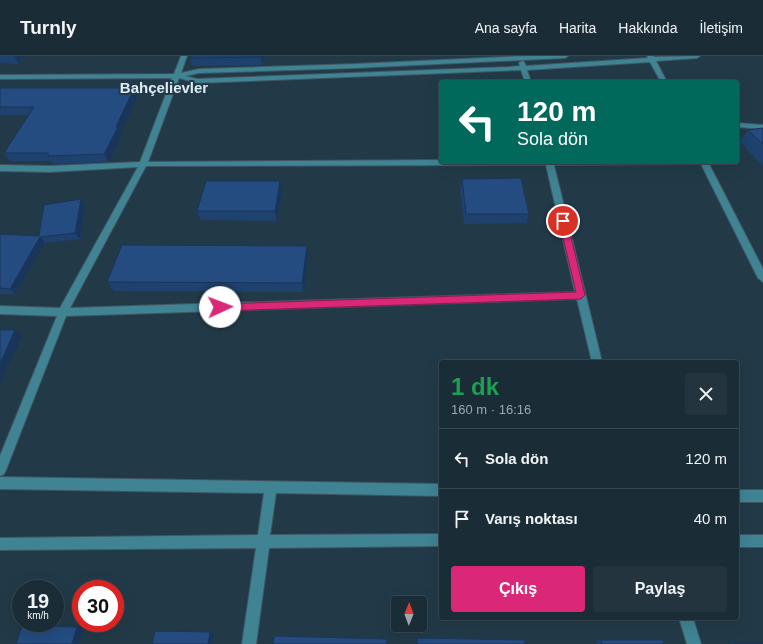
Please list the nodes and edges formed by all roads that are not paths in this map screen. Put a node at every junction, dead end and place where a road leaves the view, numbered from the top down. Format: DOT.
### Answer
graph roads {
  1 [pos="184,56"];
  2 [pos="565,56"];
  3 [pos="697,56"];
  4 [pos="519,57"];
  5 [pos="651,58"];
  6 [pos="525,69"];
  7 [pos="177,76"];
  8 [pos="0,78"];
  9 [pos="528,80"];
  10 [pos="663,80"];
  11 [pos="739,125"];
  12 [pos="763,126"];
  13 [pos="439,163"];
  14 [pos="143,164"];
  15 [pos="549,164"];
  16 [pos="705,164"];
  17 [pos="0,168"];
  18 [pos="763,278"];
  19 [pos="581,295"];
  20 [pos="0,310"];
  21 [pos="63,312"];
  22 [pos="597,360"];
  23 [pos="0,470"];
  24 [pos="0,483"];
  25 [pos="271,487"];
  26 [pos="439,490"];
  27 [pos="739,496"];
  28 [pos="763,496"];
  29 [pos="439,540"];
  30 [pos="264,541"];
  31 [pos="739,541"];
  32 [pos="763,541"];
  33 [pos="0,544"];
  34 [pos="687,620"];
  35 [pos="249,644"];
  36 [pos="694,644"];
  1 -- 7 [label="street"];
  2 -- 4 [label="street"];
  3 -- 5 [label="street"];
  4 -- 6 [label="street"];
  4 -- 7 [label="street"];
  5 -- 6 [label="street"];
  5 -- 10 [label="street"];
  6 -- 7 [label="street"];
  6 -- 9 [label="street"];
  7 -- 8 [label="street"];
  7 -- 14 [label="street"];
  11 -- 12 [label="street"];
  13 -- 14 [label="street"];
  14 -- 17 [label="street"];
  14 -- 21 [label="street"];
  15 -- 19 [label="street"];
  16 -- 18 [label="street"];
  19 -- 21 [label="street"];
  19 -- 22 [label="street"];
  20 -- 21 [label="street"];
  21 -- 23 [label="street"];
  24 -- 25 [label="street"];
  25 -- 26 [label="street"];
  25 -- 30 [label="street"];
  27 -- 28 [label="street"];
  29 -- 30 [label="street"];
  30 -- 33 [label="street"];
  30 -- 35 [label="street"];
  31 -- 32 [label="street"];
  34 -- 36 [label="street"];
}
